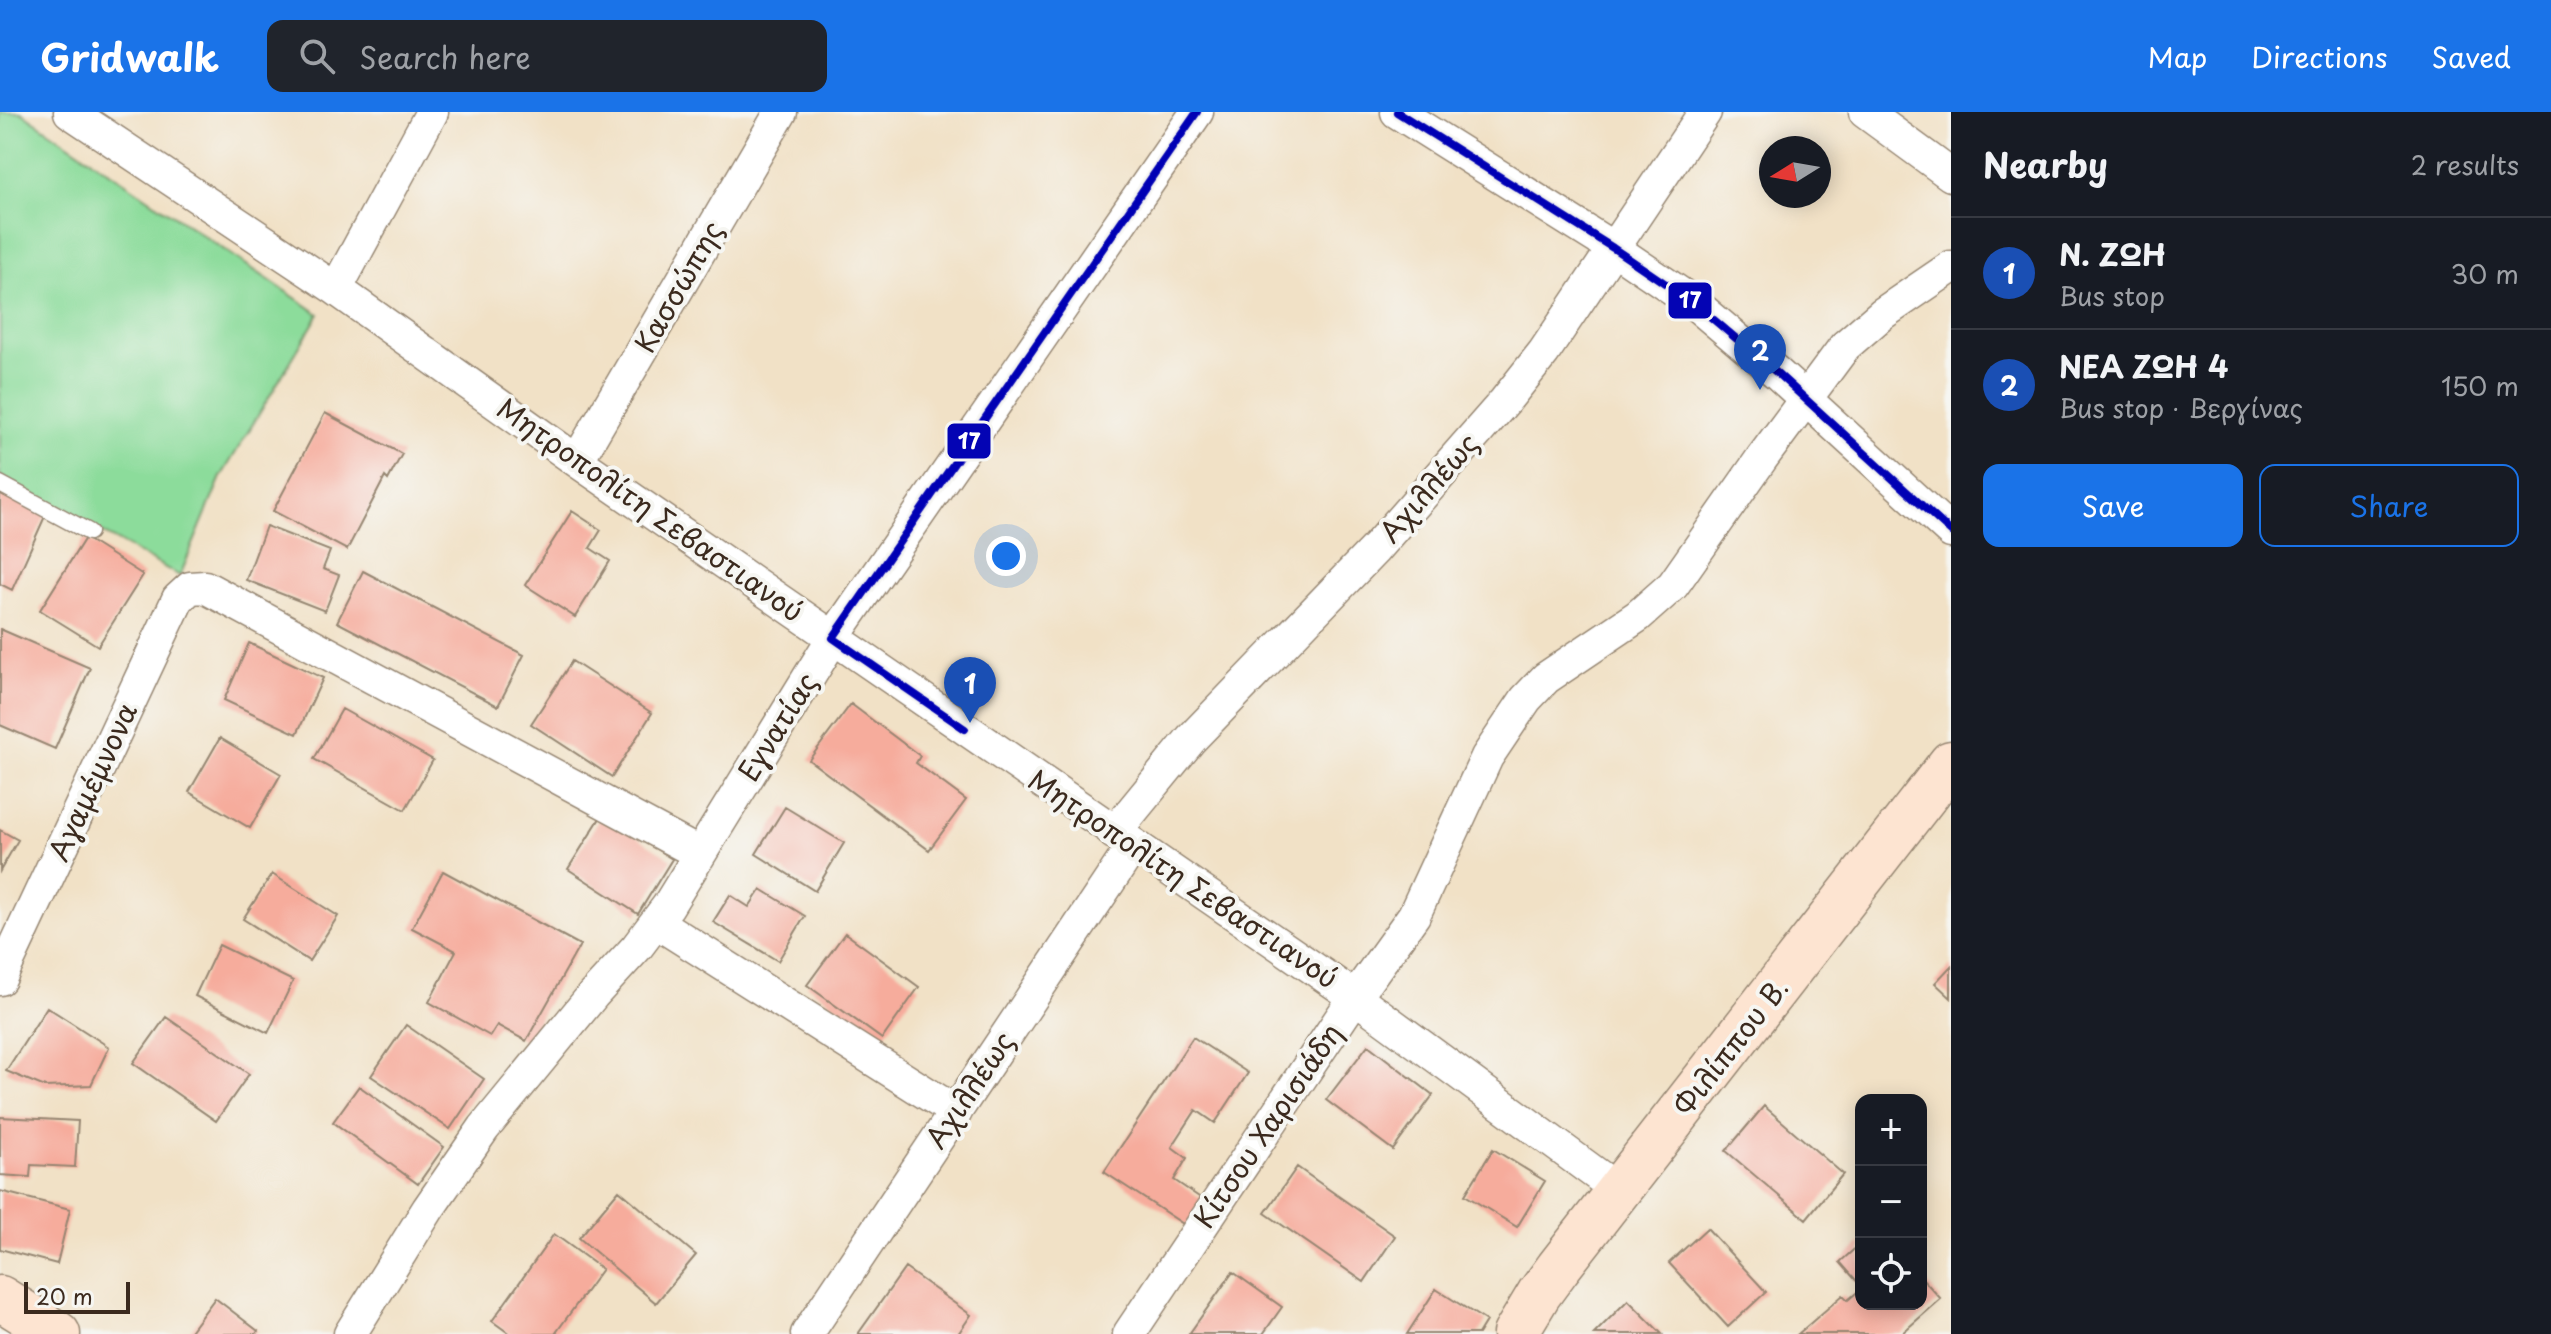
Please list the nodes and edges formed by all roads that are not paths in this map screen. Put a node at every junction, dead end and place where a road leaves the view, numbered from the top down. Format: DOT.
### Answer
graph roads {
  1 [pos="70,112"];
  2 [pos="432,112"];
  3 [pos="781,112"];
  4 [pos="1197,112"];
  5 [pos="1397,112"];
  6 [pos="1705,112"];
  7 [pos="1865,112"];
  8 [pos="1951,175"];
  9 [pos="1613,248"];
  10 [pos="1951,267"];
  11 [pos="336,289"];
  12 [pos="1805,399"];
  13 [pos="577,461"];
  14 [pos="0,484"];
  15 [pos="89,532"];
  16 [pos="1951,532"];
  17 [pos="833,638"];
  18 [pos="1951,763"];
  19 [pos="1124,839"];
  20 [pos="700,854"];
  21 [pos="656,922"];
  22 [pos="0,979"];
  23 [pos="1355,997"];
  24 [pos="956,1112"];
  25 [pos="1618,1190"];
  26 [pos="0,1298"];
  27 [pos="58,1334"];
  28 [pos="350,1334"];
  29 [pos="807,1334"];
  30 [pos="1129,1334"];
  31 [pos="1515,1334"];
  1 -- 11 [label="street, Μητροπολίτη Σεβαστιανού"];
  2 -- 11 [label="street"];
  3 -- 13 [label="street, Κασσώπης"];
  4 -- 17 [label="street, Εγνατίας"];
  5 -- 9 [label="street"];
  6 -- 9 [label="street, Αχιλλέως"];
  7 -- 8 [label="street"];
  9 -- 12 [label="street"];
  9 -- 19 [label="street, Αχιλλέως"];
  10 -- 12 [label="street, Κίτσου Χαρισιάδη"];
  11 -- 13 [label="street, Μητροπολίτη Σεβαστιανού"];
  12 -- 16 [label="street"];
  12 -- 23 [label="street, Κίτσου Χαρισιάδη"];
  13 -- 17 [label="street, Μητροπολίτη Σεβαστιανού"];
  14 -- 15 [label="lane"];
  17 -- 19 [label="street, Μητροπολίτη Σεβαστιανού"];
  17 -- 20 [label="street, Εγνατίας"];
  18 -- 25 [label="street, Φιλίππου Β."];
  19 -- 23 [label="street, Μητροπολίτη Σεβαστιανού"];
  19 -- 24 [label="street, Αχιλλέως"];
  20 -- 21 [label="street, Εγνατίας"];
  20 -- 22 [label="street, Αγαμέμνονα"];
  21 -- 24 [label="street"];
  21 -- 28 [label="street, Εγνατίας"];
  23 -- 25 [label="street, Μητροπολίτη Σεβαστιανού"];
  23 -- 30 [label="street, Κίτσου Χαρισιάδη"];
  24 -- 29 [label="street, Αχιλλέως"];
  25 -- 31 [label="street, Φιλίππου Β."];
  26 -- 27 [label="street"];
}
